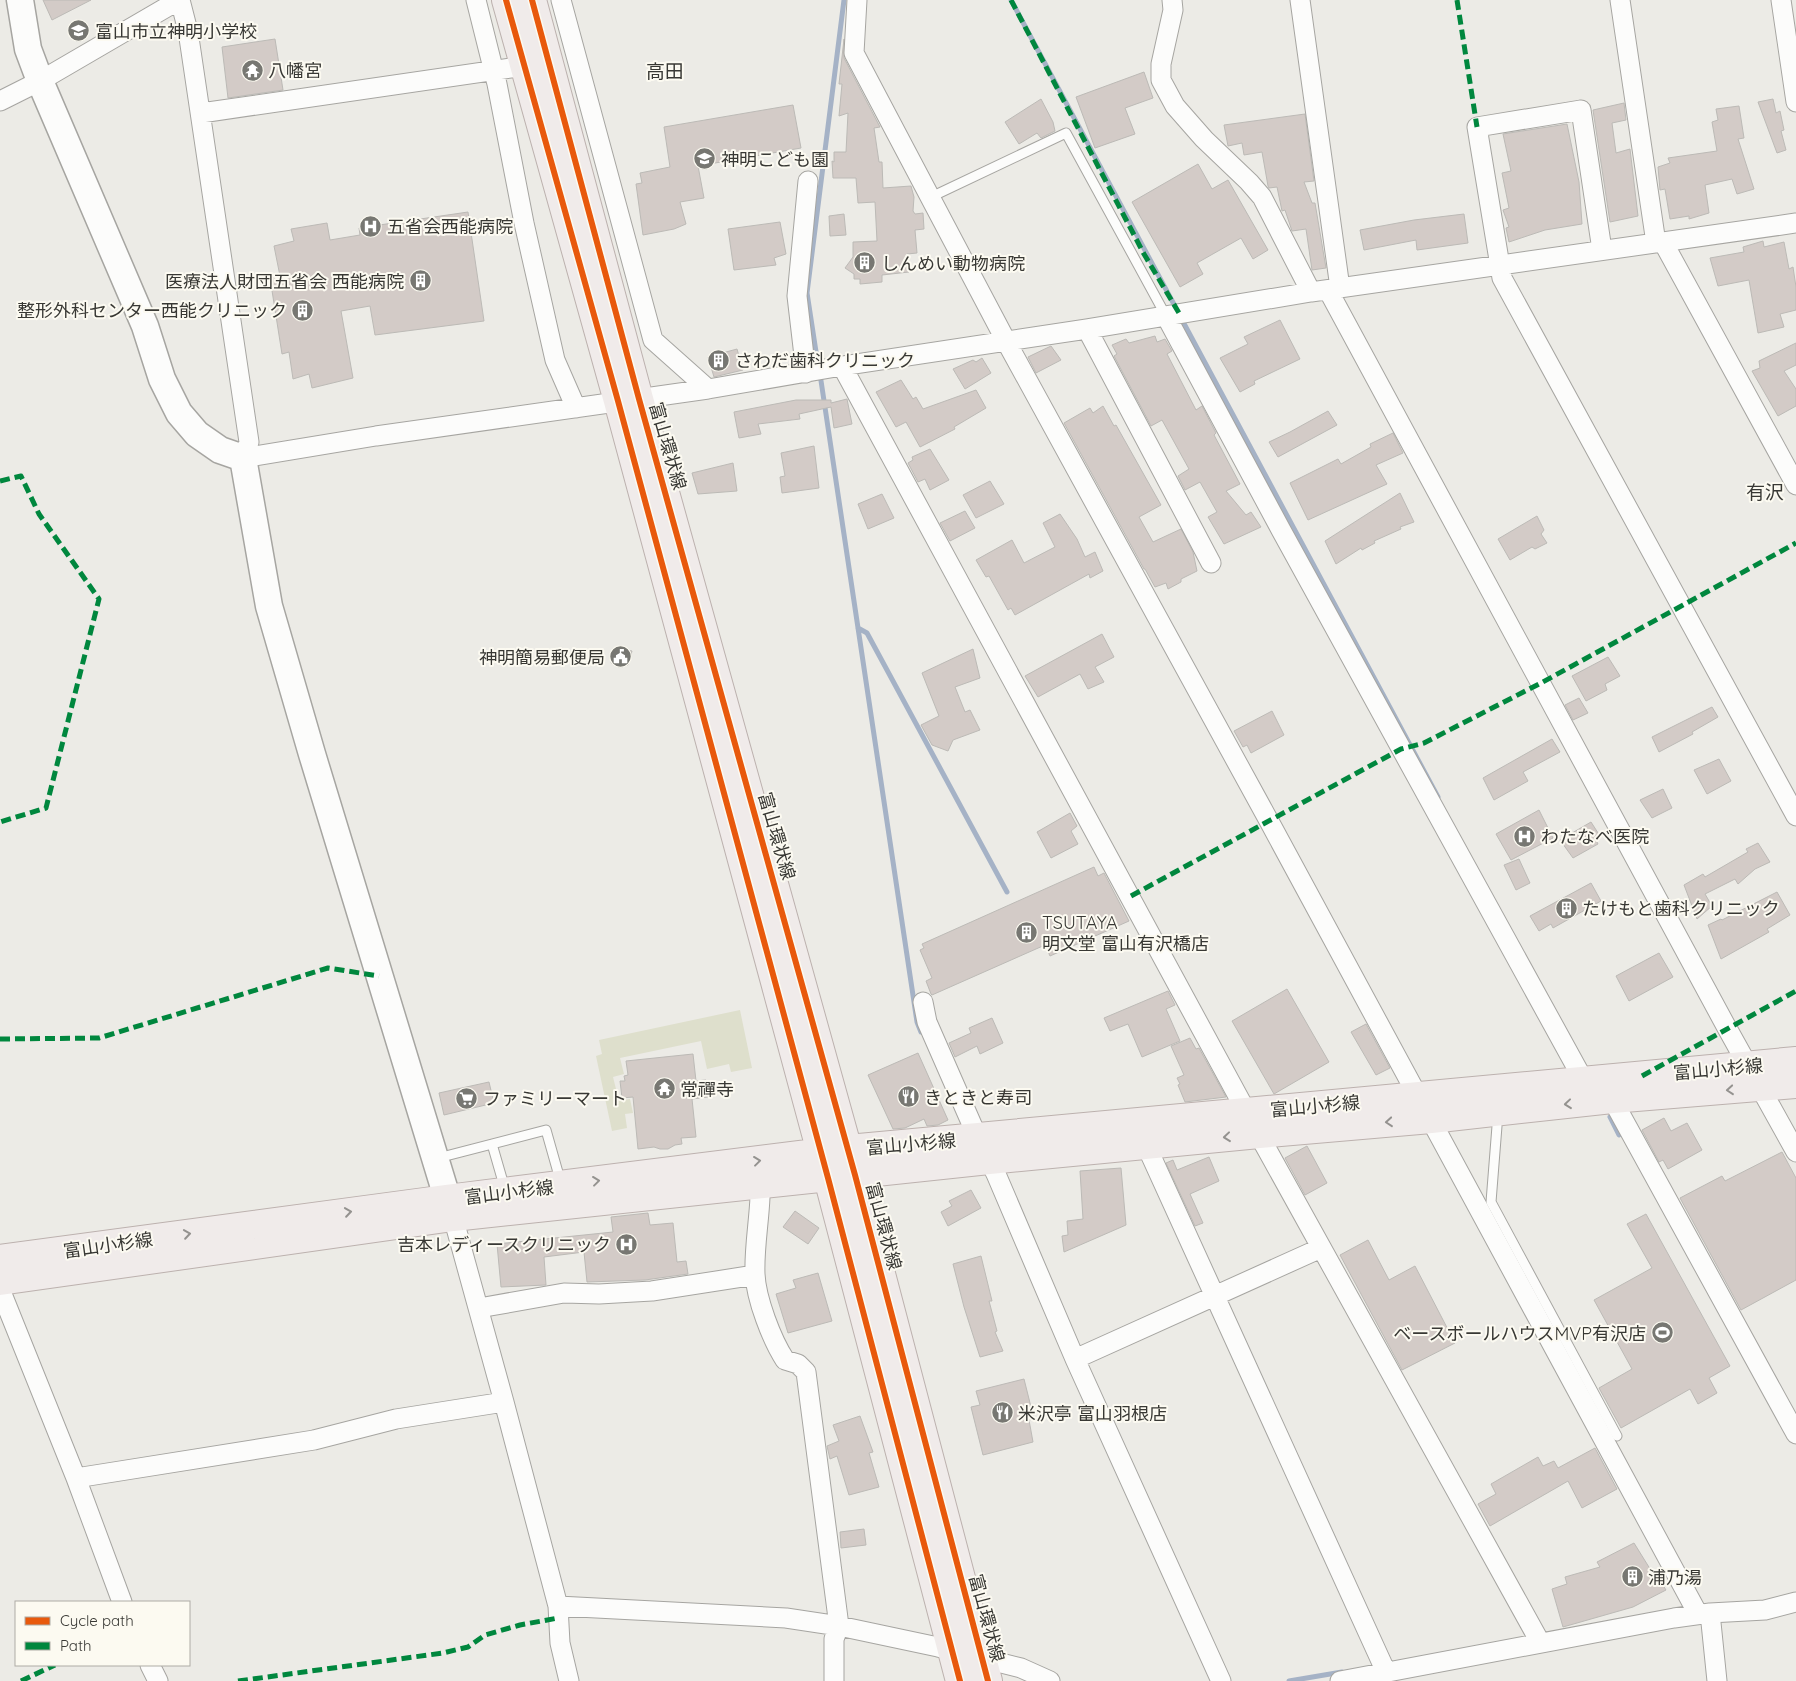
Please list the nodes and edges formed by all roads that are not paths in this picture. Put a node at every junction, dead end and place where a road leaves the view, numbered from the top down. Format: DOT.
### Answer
graph roads {
  1 [pos="20,0"];
  2 [pos="179,0"];
  3 [pos="476,0"];
  4 [pos="506,0"];
  5 [pos="532,0"];
  6 [pos="561,0"];
  7 [pos="857,0"];
  8 [pos="1172,0"];
  9 [pos="1300,0"];
  10 [pos="1620,0"];
  11 [pos="1781,0"];
  12 [pos="1792,44"];
  13 [pos="575,56"];
  14 [pos="536,64"];
  15 [pos="494,71"];
  16 [pos="40,81"];
  17 [pos="0,101"];
  18 [pos="1796,102"];
  19 [pos="201,113"];
  20 [pos="808,181"];
  21 [pos="931,197"];
  22 [pos="1796,223"];
  23 [pos="1660,242"];
  24 [pos="1602,250"];
  25 [pos="1500,265"];
  26 [pos="1327,290"];
  27 [pos="1166,316"];
  28 [pos="1087,329"];
  29 [pos="1006,341"];
  30 [pos="842,366"];
  31 [pos="806,373"];
  32 [pos="708,388"];
  33 [pos="629,400"];
  34 [pos="576,408"];
  35 [pos="243,458"];
  36 [pos="1796,485"];
  37 [pos="1211,563"];
  38 [pos="1796,816"];
  39 [pos="923,1002"];
  40 [pos="1796,1061"];
  41 [pos="1755,1077"];
  42 [pos="1584,1081"];
  43 [pos="1796,1084"];
  44 [pos="1612,1099"];
  45 [pos="1425,1108"];
  46 [pos="1253,1123"];
  47 [pos="1497,1126"];
  48 [pos="492,1144"];
  49 [pos="1146,1145"];
  50 [pos="848,1149"];
  51 [pos="983,1149"];
  52 [pos="820,1152"];
  53 [pos="1796,1152"];
  54 [pos="435,1159"];
  55 [pos="855,1175"];
  56 [pos="828,1178"];
  57 [pos="759,1185"];
  58 [pos="562,1186"];
  59 [pos="506,1192"];
  60 [pos="450,1208"];
  61 [pos="1500,1233"];
  62 [pos="1321,1248"];
  63 [pos="0,1259"];
  64 [pos="755,1275"];
  65 [pos="0,1281"];
  66 [pos="0,1289"];
  67 [pos="1215,1296"];
  68 [pos="479,1308"];
  69 [pos="1075,1359"];
  70 [pos="504,1402"];
  71 [pos="1796,1434"];
  72 [pos="1617,1436"];
  73 [pos="76,1478"];
  74 [pos="122,1601"];
  75 [pos="1796,1602"];
  76 [pos="558,1606"];
  77 [pos="1704,1613"];
  78 [pos="839,1626"];
  79 [pos="1540,1642"];
  80 [pos="952,1651"];
  81 [pos="150,1666"];
  82 [pos="985,1670"];
  83 [pos="1386,1672"];
  84 [pos="158,1681"];
  85 [pos="569,1681"];
  86 [pos="834,1681"];
  87 [pos="960,1681"];
  88 [pos="1050,1681"];
  89 [pos="1220,1681"];
  90 [pos="1340,1681"];
  91 [pos="1717,1681"];
  1 -- 16 [label="street"];
  2 -- 16 [label="street"];
  2 -- 19 [label="street"];
  3 -- 15 [label="street"];
  4 -- 14 [label="main road, 富山環状線"];
  5 -- 14 [label="main road, 富山環状線"];
  6 -- 13 [label="street"];
  7 -- 21 [label="street"];
  8 -- 26 [label="street"];
  9 -- 26 [label="street"];
  10 -- 23 [label="street"];
  11 -- 12 [label="street"];
  12 -- 18 [label="street"];
  13 -- 14 [label="street"];
  13 -- 32 [label="street"];
  14 -- 15 [label="street"];
  14 -- 33 [label="main road, 富山環状線"];
  15 -- 19 [label="street"];
  15 -- 34 [label="street"];
  16 -- 17 [label="street"];
  16 -- 35 [label="street"];
  19 -- 35 [label="street"];
  20 -- 31 [label="street"];
  21 -- 27 [label="lane"];
  21 -- 29 [label="street"];
  22 -- 23 [label="street"];
  23 -- 24 [label="street"];
  23 -- 36 [label="street"];
  24 -- 25 [label="street"];
  24 -- 25 [label="street"];
  25 -- 26 [label="street"];
  25 -- 38 [label="street"];
  26 -- 27 [label="street"];
  26 -- 41 [label="street"];
  27 -- 28 [label="street"];
  27 -- 42 [label="street"];
  28 -- 29 [label="street"];
  28 -- 37 [label="street"];
  29 -- 30 [label="street"];
  29 -- 45 [label="street"];
  30 -- 31 [label="street"];
  30 -- 46 [label="street"];
  31 -- 32 [label="street"];
  32 -- 33 [label="street"];
  33 -- 34 [label="street"];
  33 -- 50 [label="main road, 富山環状線"];
  33 -- 52 [label="main road, 富山環状線"];
  34 -- 35 [label="street"];
  35 -- 54 [label="street"];
  39 -- 51 [label="street"];
  40 -- 41 [label="main road, 富山小杉線"];
  41 -- 42 [label="main road, 富山小杉線"];
  41 -- 43 [label="main road, 富山小杉線"];
  41 -- 44 [label="main road, 富山小杉線, one-way"];
  41 -- 53 [label="street"];
  42 -- 45 [label="main road, 富山小杉線"];
  44 -- 45 [label="main road, 富山小杉線, one-way"];
  44 -- 71 [label="street"];
  45 -- 46 [label="main road, 富山小杉線"];
  45 -- 61 [label="street"];
  46 -- 49 [label="main road, 富山小杉線, one-way"];
  46 -- 51 [label="main road, 富山小杉線"];
  46 -- 62 [label="street"];
  47 -- 61 [label="lane"];
  48 -- 54 [label="lane"];
  48 -- 58 [label="lane"];
  48 -- 59 [label="lane"];
  49 -- 51 [label="main road, 富山小杉線"];
  49 -- 67 [label="street"];
  50 -- 51 [label="main road, 富山小杉線"];
  50 -- 52 [label="main road, 富山小杉線"];
  50 -- 55 [label="main road, 富山環状線"];
  51 -- 55 [label="main road, 富山小杉線"];
  51 -- 69 [label="street"];
  52 -- 56 [label="main road, 富山環状線"];
  58 -- 52 [label="main road, 富山小杉線, one-way"];
  54 -- 60 [label="street"];
  55 -- 56 [label="main road, 富山小杉線"];
  55 -- 82 [label="main road, 富山環状線"];
  56 -- 57 [label="main road, 富山小杉線"];
  56 -- 80 [label="main road, 富山環状線"];
  57 -- 60 [label="main road, 富山小杉線"];
  57 -- 64 [label="street"];
  58 -- 59 [label="main road, 富山小杉線"];
  59 -- 60 [label="main road, 富山小杉線"];
  63 -- 60 [label="main road, 富山小杉線, one-way"];
  60 -- 65 [label="main road, 富山小杉線"];
  60 -- 68 [label="street"];
  61 -- 72 [label="lane"];
  61 -- 77 [label="street"];
  62 -- 67 [label="street"];
  62 -- 79 [label="street"];
  64 -- 68 [label="street"];
  64 -- 78 [label="street"];
  66 -- 73 [label="street"];
  67 -- 69 [label="street"];
  67 -- 83 [label="street"];
  68 -- 70 [label="street"];
  69 -- 89 [label="street"];
  70 -- 73 [label="street"];
  70 -- 76 [label="street"];
  73 -- 74 [label="street"];
  75 -- 77 [label="street"];
  76 -- 78 [label="street"];
  76 -- 85 [label="street"];
  77 -- 79 [label="street"];
  77 -- 91 [label="street"];
  78 -- 80 [label="street"];
  78 -- 86 [label="street"];
  79 -- 83 [label="street"];
  80 -- 82 [label="street"];
  80 -- 87 [label="main road, 富山環状線"];
  81 -- 84 [label="street"];
  82 -- 88 [label="street"];
  83 -- 90 [label="street"];
}
